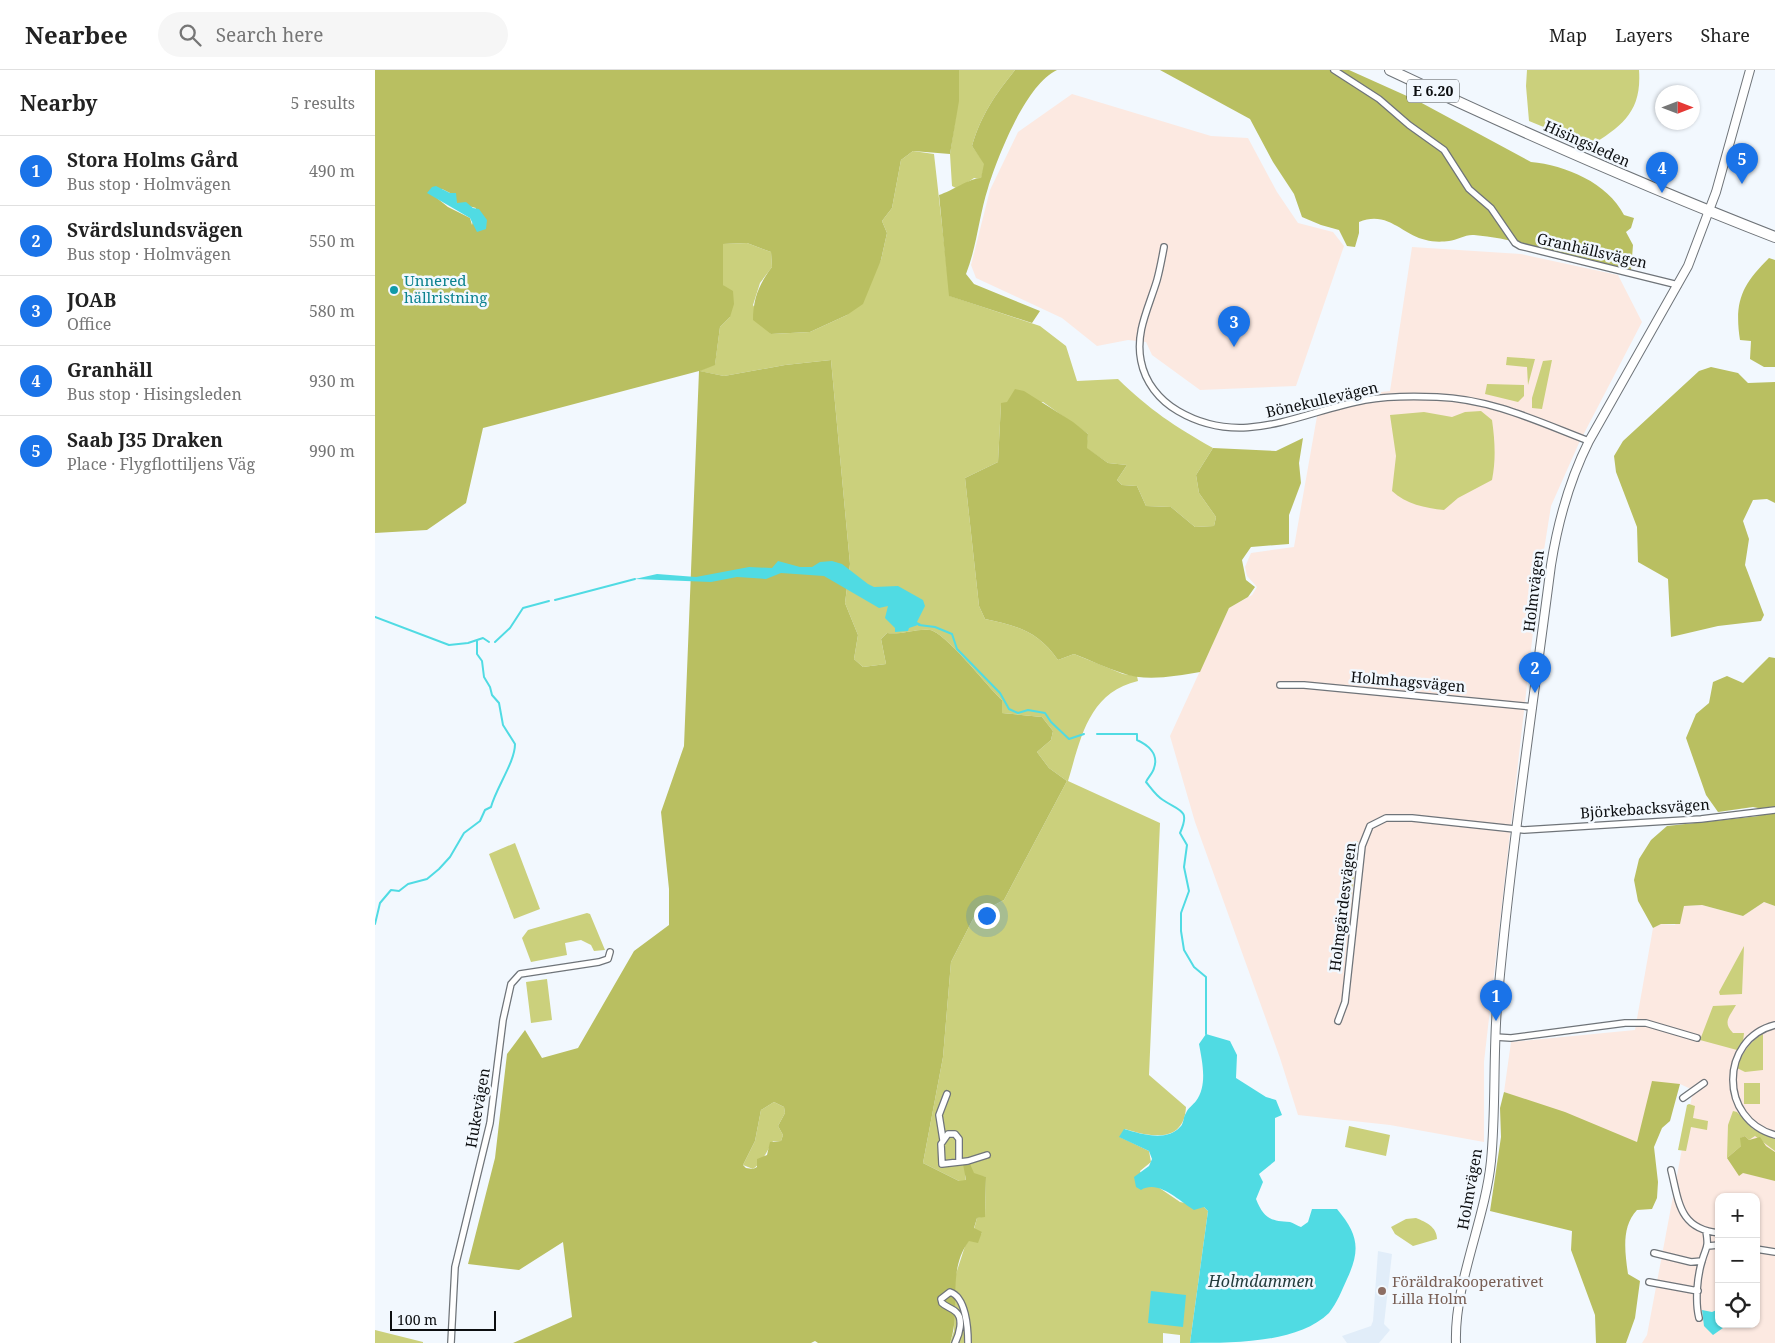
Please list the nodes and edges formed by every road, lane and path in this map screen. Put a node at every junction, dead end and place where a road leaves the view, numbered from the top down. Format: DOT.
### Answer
graph roads {
  1 [pos="1334,70"];
  2 [pos="1390,70"];
  3 [pos="1750,70"];
  4 [pos="1709,213"];
  5 [pos="1775,237"];
  6 [pos="1163,247"];
  7 [pos="1679,285"];
  8 [pos="1589,441"];
  9 [pos="1280,685"];
  10 [pos="1533,707"];
  11 [pos="1775,810"];
  12 [pos="1517,828"];
  13 [pos="610,952"];
  14 [pos="1338,1021"];
  15 [pos="1775,1025"];
  16 [pos="1495,1037"];
  17 [pos="1697,1038"];
  18 [pos="1705,1083"];
  19 [pos="947,1094"];
  20 [pos="1683,1098"];
  21 [pos="1775,1135"];
  22 [pos="943,1140"];
  23 [pos="987,1155"];
  24 [pos="959,1160"];
  25 [pos="1671,1170"];
  26 [pos="1706,1231"];
  27 [pos="1715,1232"];
  28 [pos="1715,1245"];
  29 [pos="1708,1246"];
  30 [pos="1760,1250"];
  31 [pos="1775,1252"];
  32 [pos="1655,1253"];
  33 [pos="1702,1261"];
  34 [pos="1649,1282"];
  35 [pos="1698,1292"];
  36 [pos="1699,1318"];
  37 [pos="451,1343"];
  38 [pos="955,1343"];
  39 [pos="967,1343"];
  40 [pos="1456,1343"];
  1 -- 7 [label="street, Granhällsvägen"];
  2 -- 4 [label="highway, Hisingsleden / E 6.20"];
  3 -- 4 [label="street, Holmvägen"];
  4 -- 5 [label="highway, Hisingsleden / E 6.20"];
  4 -- 7 [label="street, Holmvägen"];
  6 -- 8 [label="street, Bönekullevägen"];
  7 -- 8 [label="street, Holmvägen"];
  8 -- 10 [label="street, Holmvägen"];
  9 -- 10 [label="street, Holmhagsvägen"];
  10 -- 12 [label="street, Holmvägen"];
  11 -- 12 [label="street, Björkebacksvägen"];
  12 -- 14 [label="street, Holmgärdesvägen"];
  12 -- 16 [label="street, Holmvägen"];
  13 -- 37 [label="street, Hukevägen"];
  15 -- 21 [label="street"];
  16 -- 17 [label="street"];
  16 -- 40 [label="street, Holmvägen"];
  18 -- 20 [label="street"];
  19 -- 22 [label="street"];
  22 -- 24 [label="street"];
  22 -- 24 [label="street"];
  23 -- 24 [label="street"];
  25 -- 26 [label="street"];
  26 -- 27 [label="street"];
  26 -- 29 [label="street"];
  28 -- 29 [label="street"];
  29 -- 33 [label="street"];
  30 -- 31 [label="street"];
  32 -- 33 [label="street"];
  33 -- 35 [label="street"];
  34 -- 35 [label="street"];
  35 -- 36 [label="street"];
  38 -- 39 [label="street"];
}
